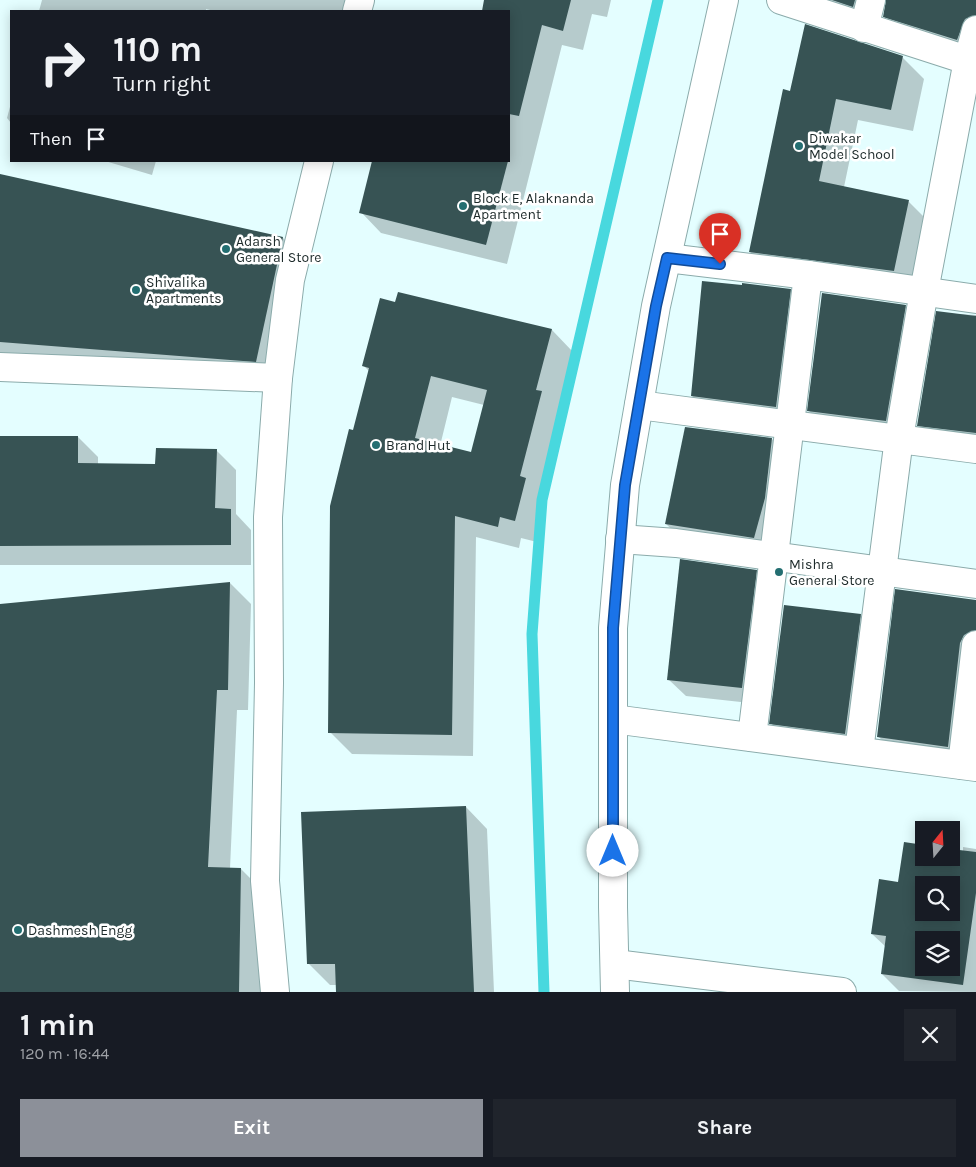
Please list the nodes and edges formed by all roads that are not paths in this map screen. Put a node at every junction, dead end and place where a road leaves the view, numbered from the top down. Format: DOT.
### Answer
graph roads {
  1 [pos="724,0"];
  2 [pos="781,0"];
  3 [pos="871,0"];
  4 [pos="864,28"];
  5 [pos="976,30"];
  6 [pos="972,62"];
  7 [pos="319,162"];
  8 [pos="667,258"];
  9 [pos="808,274"];
  10 [pos="924,291"];
  11 [pos="976,299"];
  12 [pos="0,367"];
  13 [pos="278,378"];
  14 [pos="639,405"];
  15 [pos="790,423"];
  16 [pos="899,438"];
  17 [pos="976,449"];
  18 [pos="620,539"];
  19 [pos="774,556"];
  20 [pos="882,571"];
  21 [pos="976,584"];
  22 [pos="976,645"];
  23 [pos="613,719"];
  24 [pos="752,737"];
  25 [pos="859,751"];
  26 [pos="969,766"];
  27 [pos="615,964"];
  28 [pos="275,992"];
  29 [pos="616,992"];
  30 [pos="842,992"];
  1 -- 8 [label="street"];
  2 -- 4 [label="street"];
  3 -- 4 [label="street"];
  4 -- 6 [label="street"];
  5 -- 6 [label="street"];
  6 -- 10 [label="street"];
  7 -- 13 [label="street"];
  8 -- 9 [label="street"];
  8 -- 14 [label="street"];
  9 -- 10 [label="street"];
  9 -- 15 [label="street"];
  10 -- 11 [label="street"];
  10 -- 16 [label="street"];
  12 -- 13 [label="street"];
  13 -- 28 [label="street"];
  14 -- 15 [label="street"];
  14 -- 18 [label="street"];
  15 -- 16 [label="street"];
  15 -- 19 [label="street"];
  16 -- 17 [label="street"];
  16 -- 20 [label="street"];
  18 -- 19 [label="street"];
  18 -- 23 [label="street"];
  19 -- 20 [label="street"];
  19 -- 24 [label="street"];
  20 -- 21 [label="street"];
  20 -- 25 [label="street"];
  22 -- 26 [label="street"];
  23 -- 24 [label="street"];
  23 -- 27 [label="street"];
  24 -- 25 [label="street"];
  25 -- 26 [label="street"];
  27 -- 29 [label="street"];
  27 -- 30 [label="street"];
}
